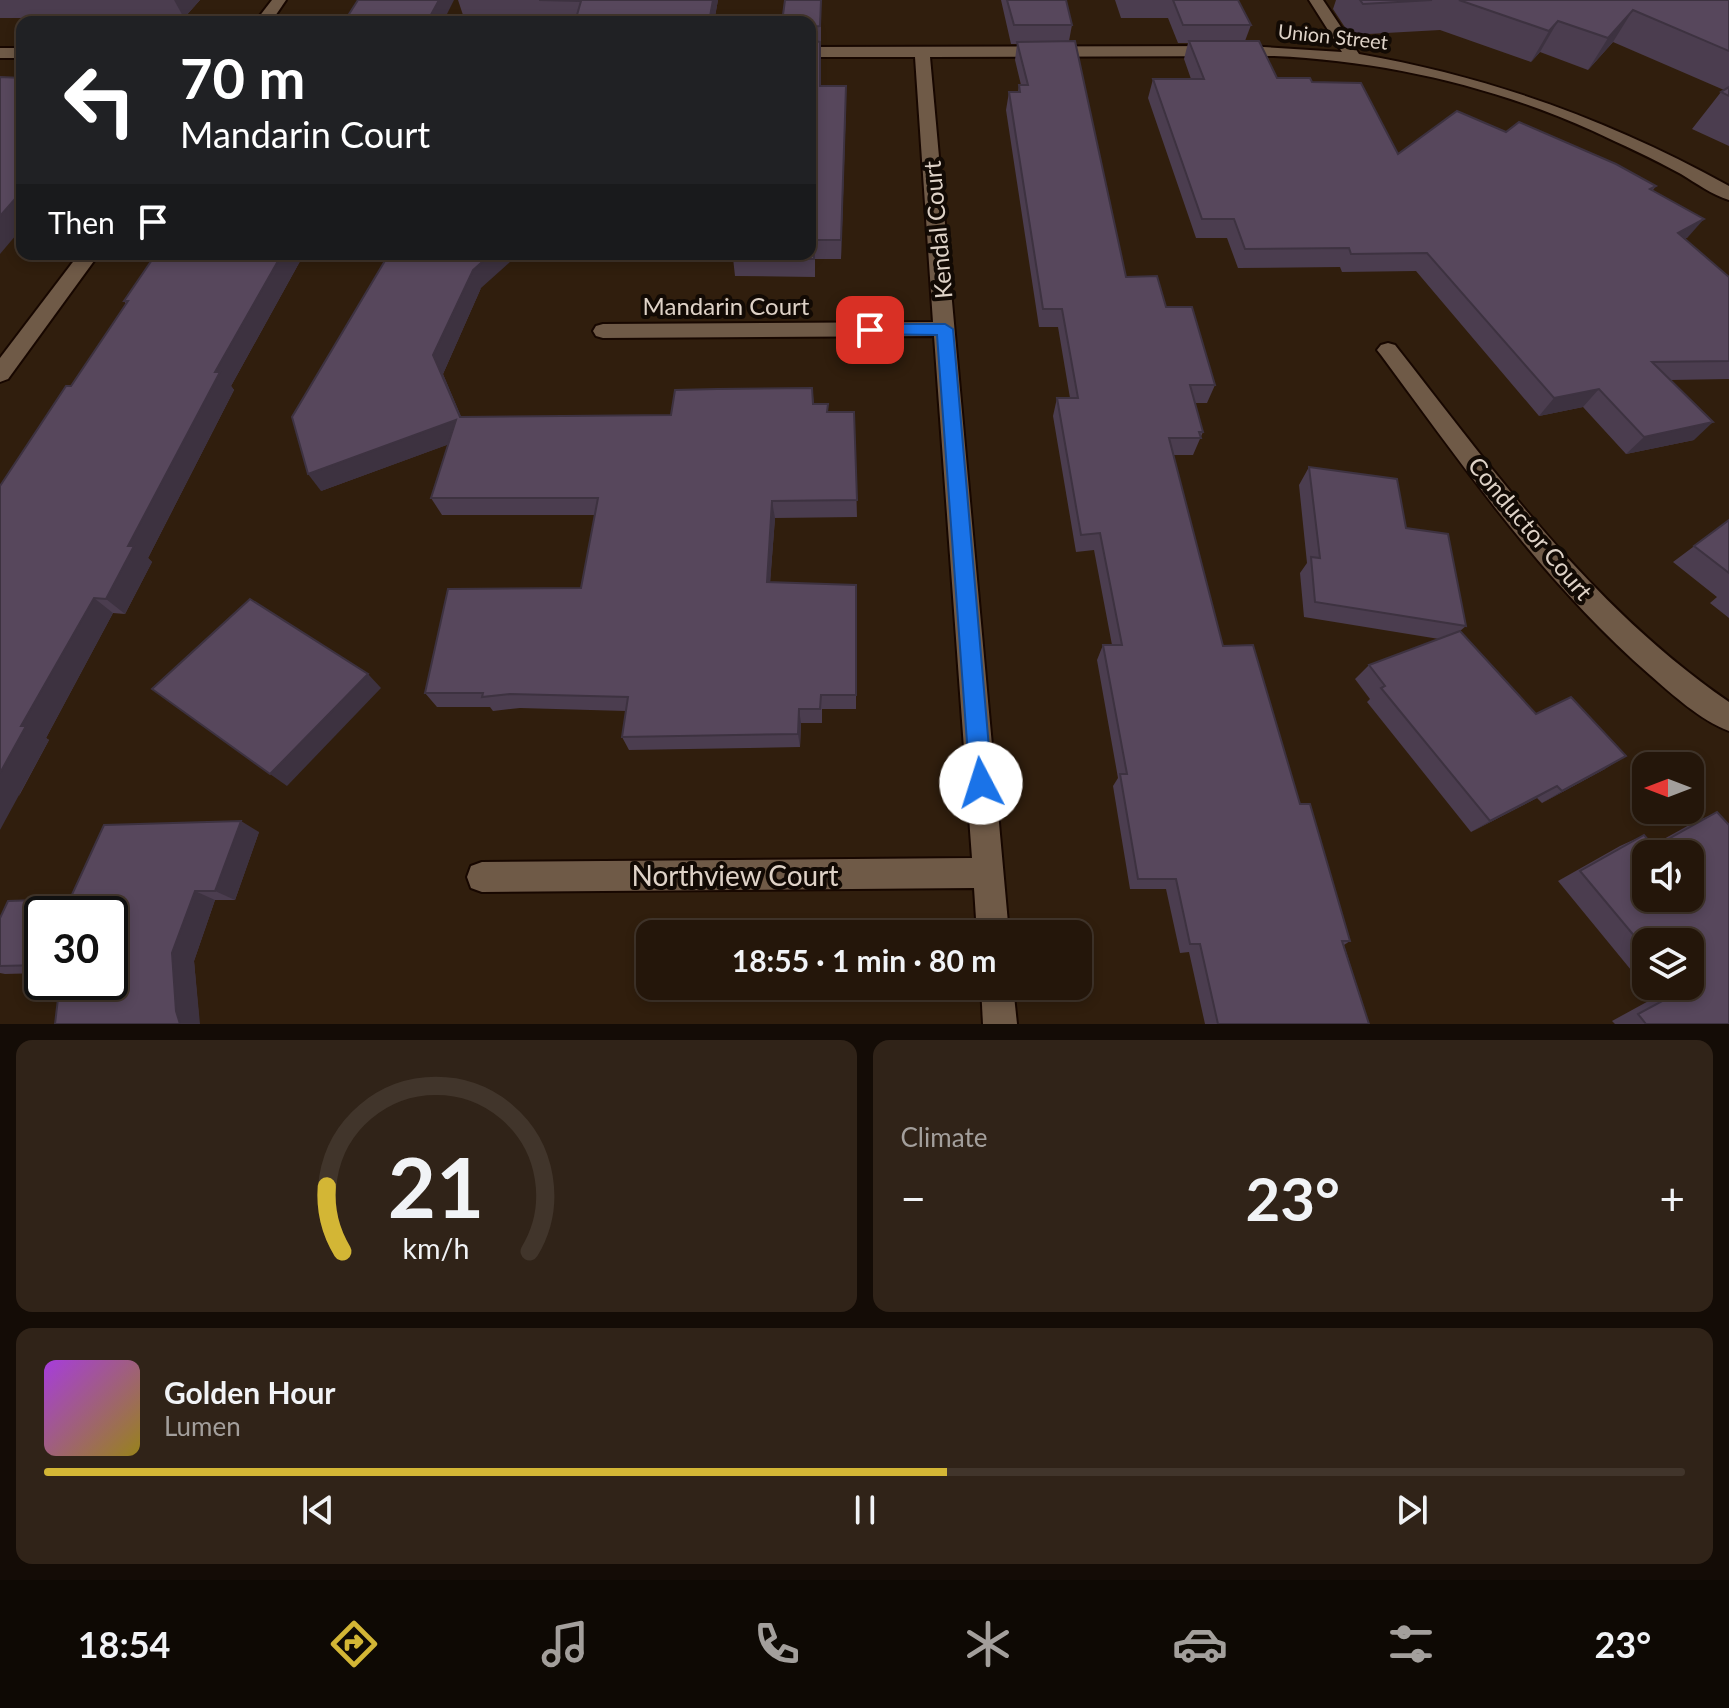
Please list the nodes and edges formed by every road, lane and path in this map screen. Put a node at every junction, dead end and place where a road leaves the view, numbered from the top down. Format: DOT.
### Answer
graph roads {
  1 [pos="1316,0"];
  2 [pos="816,52"];
  3 [pos="922,52"];
  4 [pos="1354,58"];
  5 [pos="1729,194"];
  6 [pos="84,260"];
  7 [pos="945,329"];
  8 [pos="603,331"];
  9 [pos="10,347"];
  10 [pos="1388,350"];
  11 [pos="0,374"];
  12 [pos="1729,718"];
  13 [pos="988,873"];
  14 [pos="482,877"];
  15 [pos="992,920"];
  16 [pos="998,1000"];
  17 [pos="1000,1024"];
  1 -- 4 [label="street"];
  2 -- 3 [label="street, Union Street"];
  3 -- 4 [label="street, Union Street"];
  3 -- 7 [label="street, Kendal Court"];
  4 -- 5 [label="street, Union Street"];
  6 -- 9 [label="street"];
  7 -- 8 [label="street, Mandarin Court"];
  7 -- 13 [label="street, Kendal Court"];
  9 -- 11 [label="street"];
  10 -- 12 [label="street, Conductor Court"];
  13 -- 14 [label="street, Northview Court"];
  13 -- 15 [label="street, Kendal Court"];
  16 -- 17 [label="street"];
}
